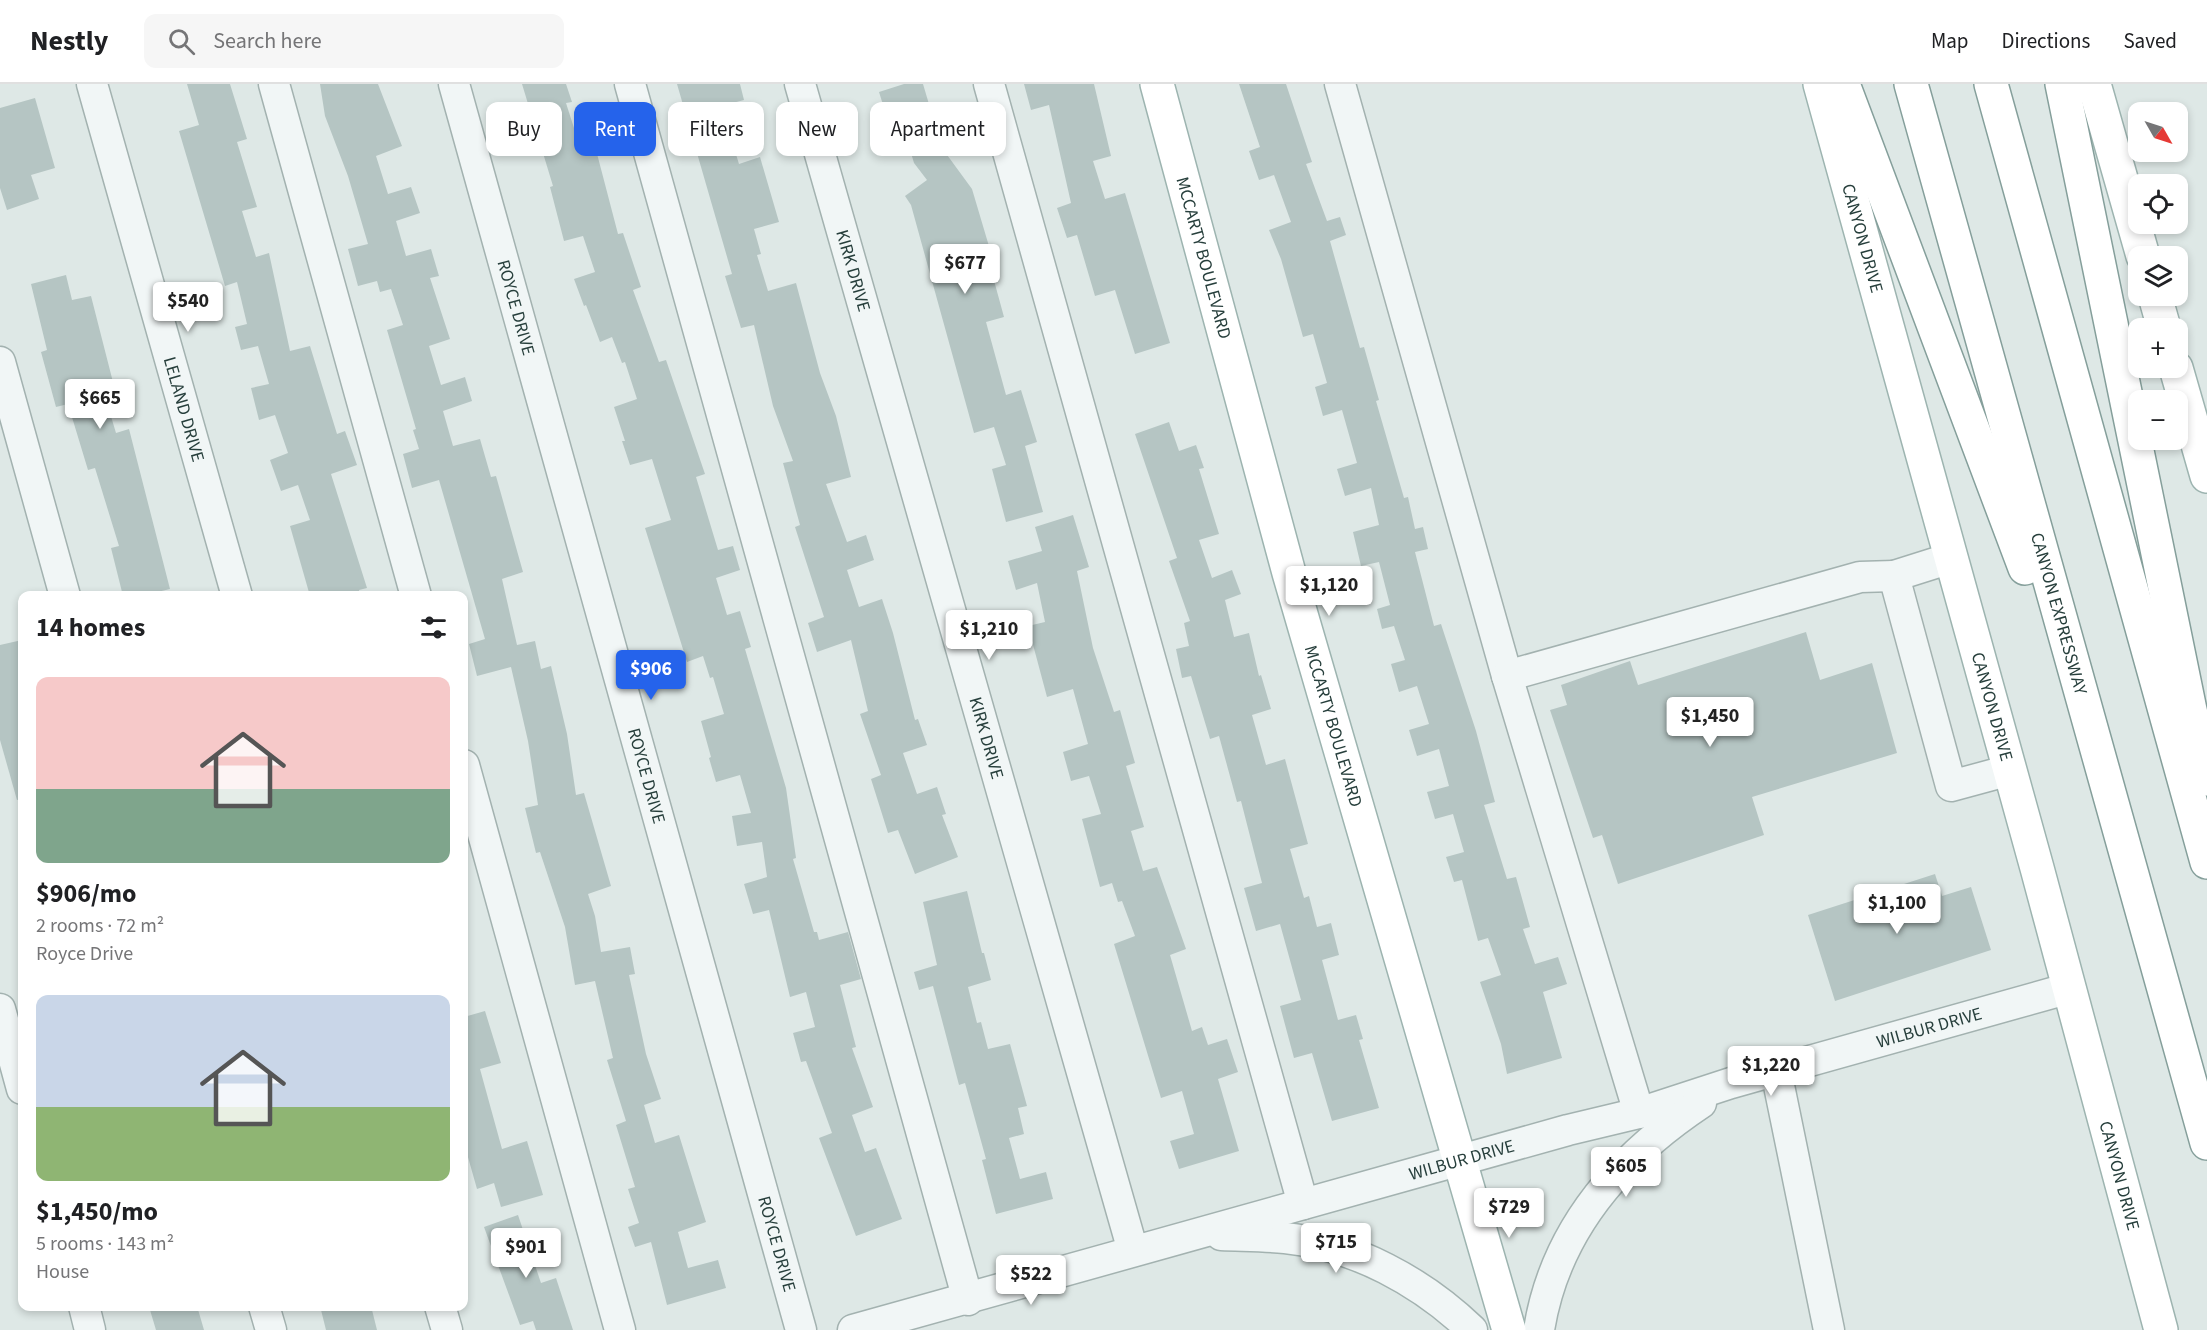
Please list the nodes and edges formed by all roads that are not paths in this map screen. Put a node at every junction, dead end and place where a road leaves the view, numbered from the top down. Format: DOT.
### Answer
graph roads {
  1 [pos="92,84"];
  2 [pos="274,84"];
  3 [pos="454,84"];
  4 [pos="630,84"];
  5 [pos="800,84"];
  6 [pos="988,84"];
  7 [pos="1156,84"];
  8 [pos="1340,84"];
  9 [pos="1820,84"];
  10 [pos="1842,84"];
  11 [pos="1911,84"];
  12 [pos="1991,84"];
  13 [pos="2062,84"];
  14 [pos="2094,84"];
  15 [pos="2141,246"];
  16 [pos="0,362"];
  17 [pos="2179,378"];
  18 [pos="2207,476"];
  19 [pos="1951,558"];
  20 [pos="1894,576"];
  21 [pos="64,591"];
  22 [pos="236,591"];
  23 [pos="415,591"];
  24 [pos="2064,633"];
  25 [pos="1507,676"];
  26 [pos="2010,770"];
  27 [pos="468,779"];
  28 [pos="2207,779"];
  29 [pos="2207,862"];
  30 [pos="2070,988"];
  31 [pos="0,1009"];
  32 [pos="1776,1071"];
  33 [pos="18,1074"];
  34 [pos="1731,1083"];
  35 [pos="1639,1113"];
  36 [pos="2207,1143"];
  37 [pos="1460,1162"];
  38 [pos="1303,1204"];
  39 [pos="1197,1234"];
  40 [pos="1133,1251"];
  41 [pos="968,1300"];
  42 [pos="85,1311"];
  43 [pos="265,1311"];
  44 [pos="441,1311"];
  45 [pos="1468,1329"];
  46 [pos="90,1330"];
  47 [pos="271,1330"];
  48 [pos="447,1330"];
  49 [pos="621,1330"];
  50 [pos="801,1330"];
  51 [pos="853,1330"];
  52 [pos="1509,1330"];
  53 [pos="1539,1330"];
  54 [pos="1829,1330"];
  55 [pos="2161,1330"];
  1 -- 22 [label="street, LELAND DRIVE"];
  2 -- 23 [label="street"];
  3 -- 50 [label="street, ROYCE DRIVE"];
  4 -- 41 [label="street"];
  5 -- 40 [label="street, KIRK DRIVE"];
  6 -- 38 [label="street"];
  7 -- 37 [label="main road, MCCARTY BOULEVARD"];
  8 -- 25 [label="street"];
  9 -- 19 [label="main road, CANYON DRIVE"];
  10 -- 24 [label="main road"];
  11 -- 24 [label="main road, CANYON EXPRESSWAY"];
  12 -- 29 [label="main road"];
  13 -- 28 [label="main road"];
  14 -- 15 [label="main road"];
  16 -- 21 [label="street"];
  17 -- 18 [label="main road"];
  19 -- 20 [label="street"];
  19 -- 26 [label="main road, CANYON DRIVE"];
  20 -- 25 [label="street"];
  20 -- 26 [label="street"];
  24 -- 36 [label="main road, CANYON EXPRESSWAY"];
  25 -- 35 [label="street"];
  26 -- 30 [label="main road, CANYON DRIVE"];
  27 -- 49 [label="street"];
  30 -- 32 [label="street, WILBUR DRIVE"];
  30 -- 55 [label="main road, CANYON DRIVE"];
  31 -- 33 [label="street"];
  32 -- 34 [label="street, WILBUR DRIVE"];
  32 -- 54 [label="street"];
  34 -- 35 [label="street, WILBUR DRIVE"];
  34 -- 53 [label="street"];
  35 -- 37 [label="street, WILBUR DRIVE"];
  37 -- 38 [label="street, WILBUR DRIVE"];
  37 -- 52 [label="main road, MCCARTY BOULEVARD"];
  38 -- 39 [label="street, WILBUR DRIVE"];
  39 -- 40 [label="street, WILBUR DRIVE"];
  39 -- 45 [label="street"];
  40 -- 41 [label="street, WILBUR DRIVE"];
  41 -- 51 [label="street, WILBUR DRIVE"];
  42 -- 46 [label="street"];
  43 -- 47 [label="street"];
  44 -- 48 [label="street"];
}
